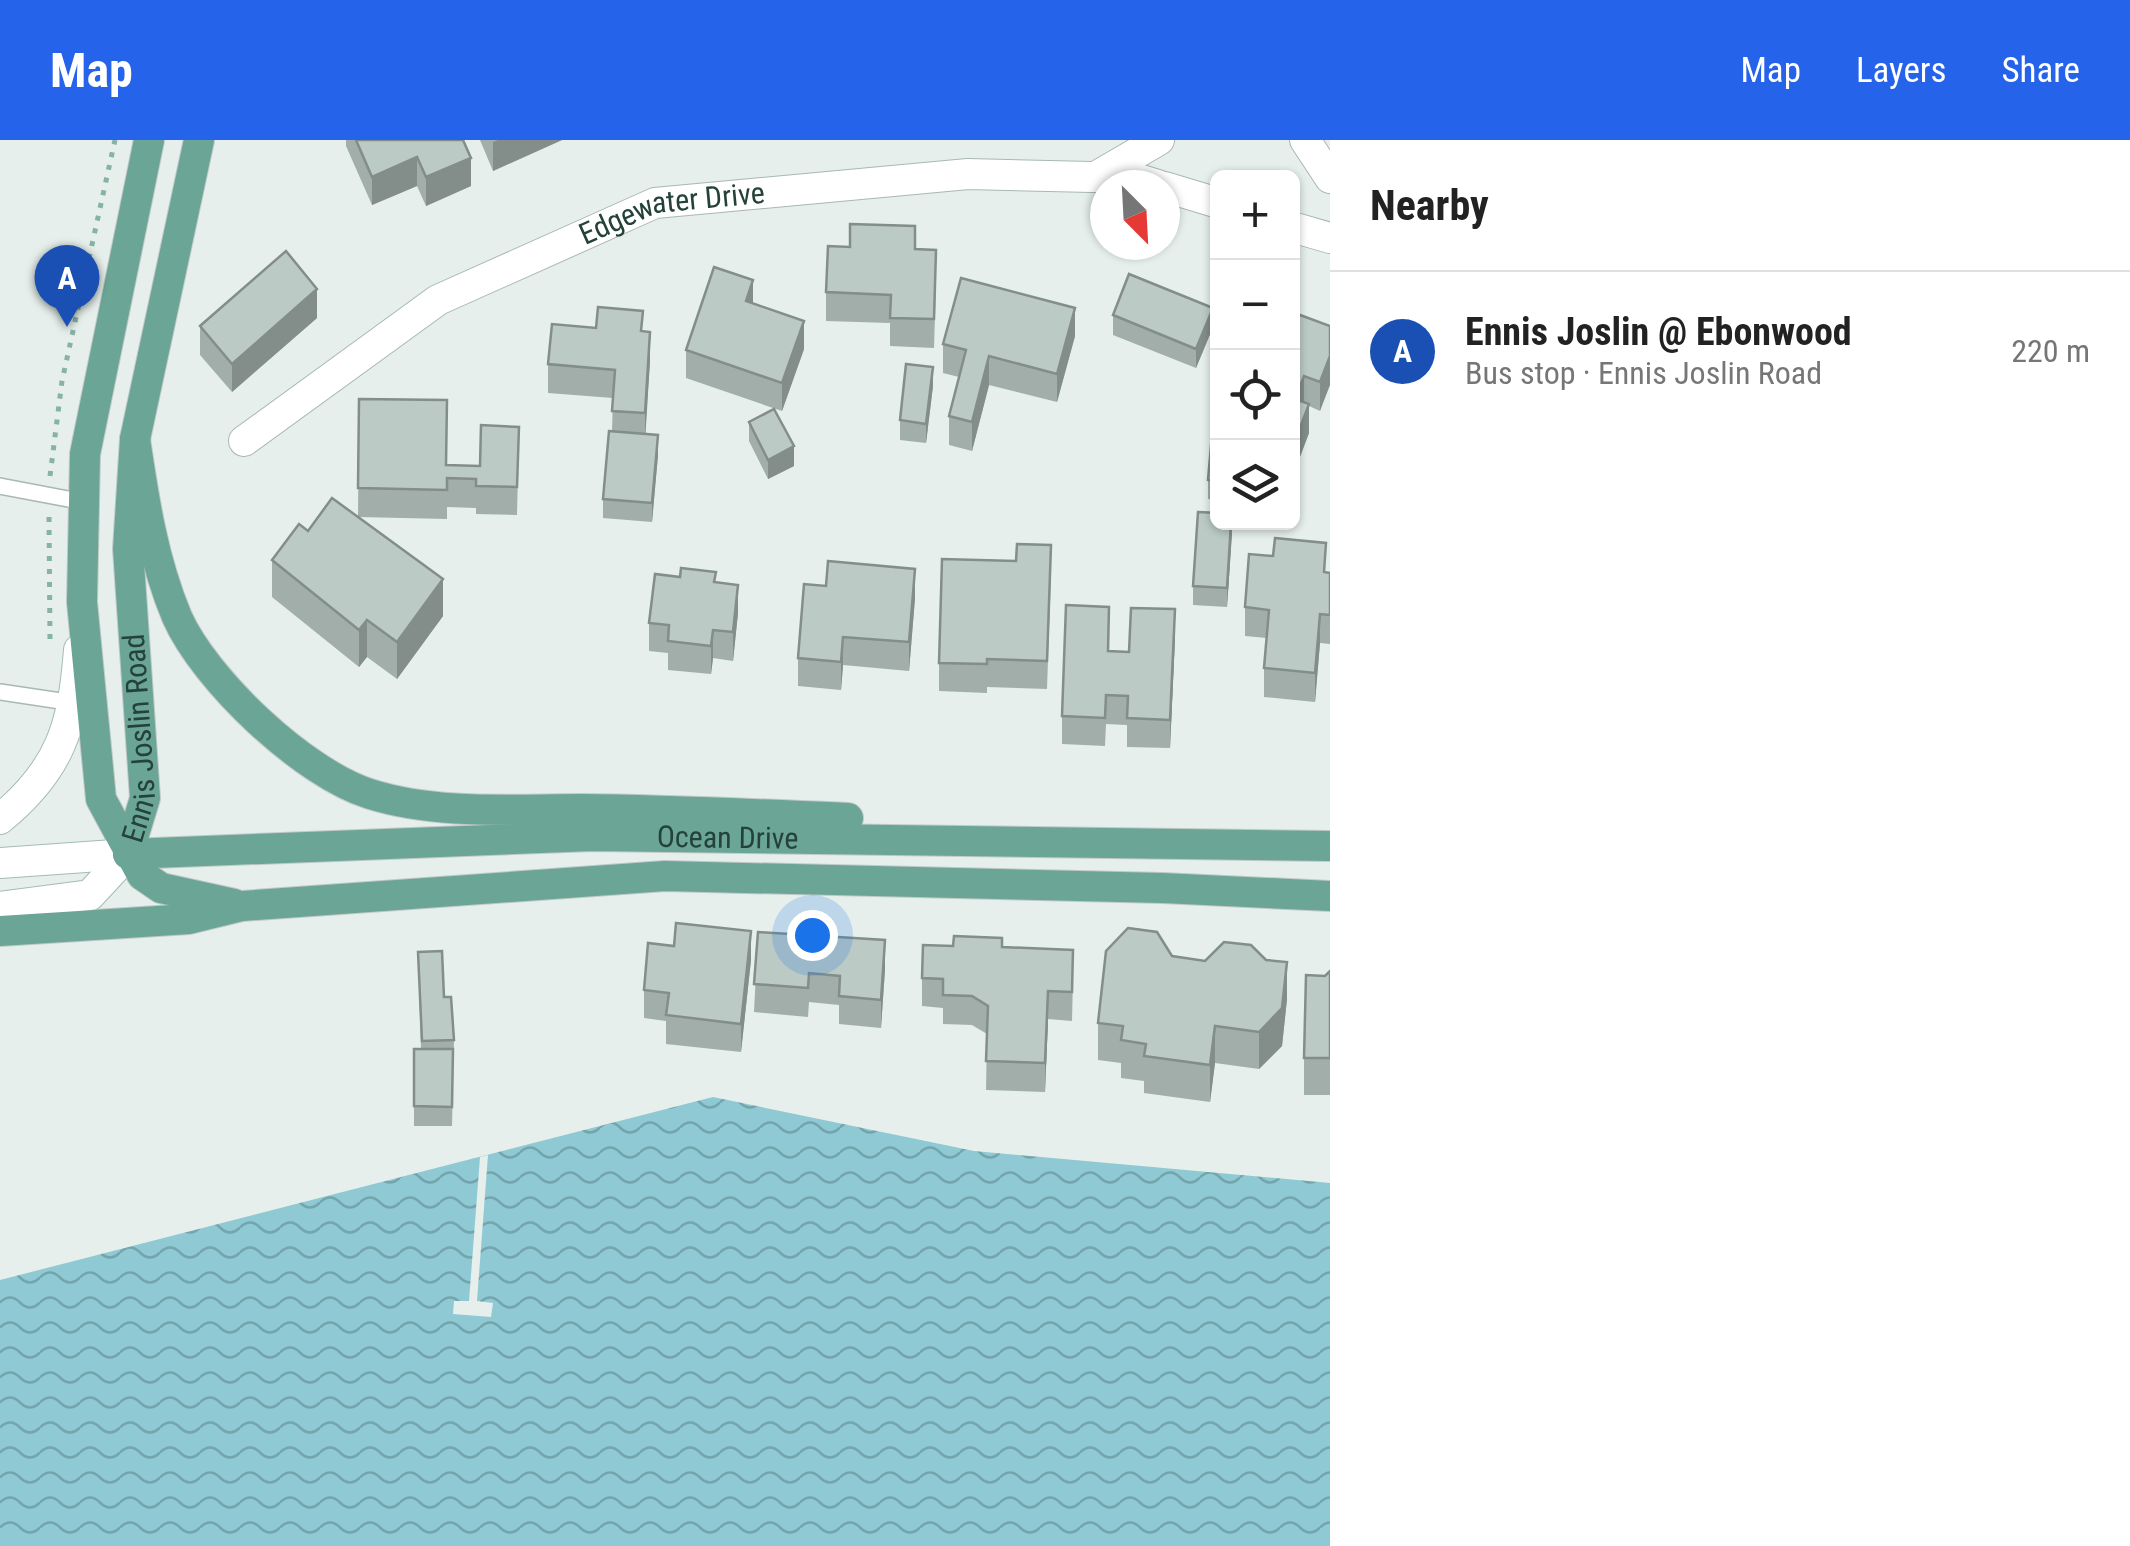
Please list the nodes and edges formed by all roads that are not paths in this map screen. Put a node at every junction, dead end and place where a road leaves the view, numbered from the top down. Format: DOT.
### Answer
graph roads {
  1 [pos="148,140"];
  2 [pos="199,140"];
  3 [pos="1159,140"];
  4 [pos="1305,140"];
  5 [pos="1107,170"];
  6 [pos="1090,177"];
  7 [pos="1330,178"];
  8 [pos="1180,192"];
  9 [pos="1210,201"];
  10 [pos="1300,229"];
  11 [pos="1330,238"];
  12 [pos="135,440"];
  13 [pos="244,442"];
  14 [pos="0,486"];
  15 [pos="84,502"];
  16 [pos="82,602"];
  17 [pos="0,692"];
  18 [pos="74,703"];
  19 [pos="0,820"];
  20 [pos="868,837"];
  21 [pos="1060,840"];
  22 [pos="1164,841"];
  23 [pos="1316,844"];
  24 [pos="128,854"];
  25 [pos="0,863"];
  26 [pos="867,883"];
  27 [pos="1163,888"];
  28 [pos="1298,895"];
  29 [pos="1330,896"];
  30 [pos="242,906"];
  31 [pos="0,907"];
  32 [pos="0,932"];
  1 -- 15 [label="main road, Ennis Joslin Road"];
  2 -- 12 [label="main road, Ennis Joslin Road"];
  3 -- 5 [label="street"];
  4 -- 7 [label="street"];
  6 -- 13 [label="street, Edgewater Drive"];
  8 -- 9 [label="street, Edgewater Drive"];
  10 -- 11 [label="street"];
  12 -- 21 [label="main road"];
  12 -- 24 [label="main road, Ennis Joslin Road"];
  14 -- 15 [label="lane"];
  15 -- 16 [label="main road, Ennis Joslin Road"];
  16 -- 18 [label="street"];
  16 -- 24 [label="main road, Ennis Joslin Road"];
  17 -- 18 [label="lane"];
  18 -- 19 [label="street"];
  20 -- 21 [label="main road, Ocean Drive"];
  20 -- 24 [label="main road, Ocean Drive"];
  20 -- 26 [label="main road"];
  21 -- 22 [label="main road, Ocean Drive"];
  22 -- 23 [label="main road, Ocean Drive"];
  22 -- 27 [label="main road"];
  23 -- 28 [label="main road"];
  24 -- 25 [label="street, Ocean Drive"];
  24 -- 30 [label="main road, Ocean Drive"];
  24 -- 31 [label="street"];
  26 -- 27 [label="main road, Ocean Drive"];
  26 -- 30 [label="main road, Ocean Drive"];
  27 -- 28 [label="main road, Ocean Drive"];
  28 -- 29 [label="main road, Ocean Drive"];
  30 -- 32 [label="main road, Ocean Drive"];
}
